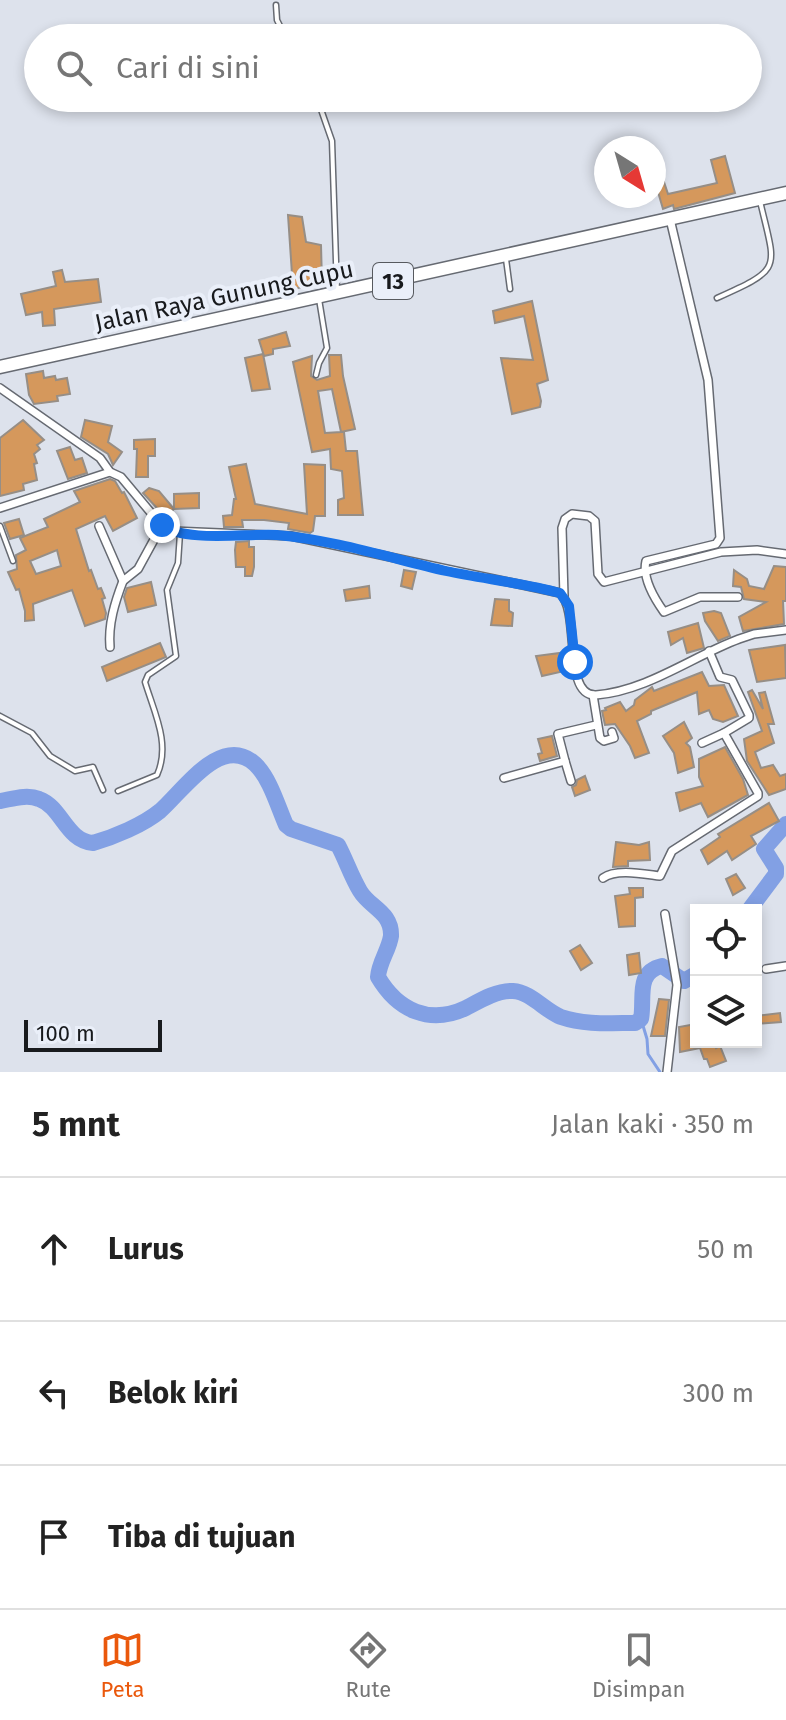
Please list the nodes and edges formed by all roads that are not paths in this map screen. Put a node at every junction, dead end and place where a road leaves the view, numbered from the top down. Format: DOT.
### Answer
graph roads {
  1 [pos="276,5"];
  2 [pos="279,24"];
  3 [pos="322,112"];
  4 [pos="786,193"];
  5 [pos="759,199"];
  6 [pos="670,219"];
  7 [pos="506,256"];
  8 [pos="510,289"];
  9 [pos="337,294"];
  10 [pos="318,297"];
  11 [pos="717,298"];
  12 [pos="0,367"];
  13 [pos="316,375"];
  14 [pos="0,388"];
  15 [pos="110,472"];
  16 [pos="0,508"];
  17 [pos="162,525"];
  18 [pos="0,526"];
  19 [pos="99,526"];
  20 [pos="180,533"];
  21 [pos="786,554"];
  22 [pos="13,561"];
  23 [pos="645,568"];
  24 [pos="123,581"];
  25 [pos="564,596"];
  26 [pos="738,597"];
  27 [pos="786,630"];
  28 [pos="110,647"];
  29 [pos="709,651"];
  30 [pos="593,695"];
  31 [pos="0,716"];
  32 [pos="596,725"];
  33 [pos="612,732"];
  34 [pos="724,733"];
  35 [pos="702,743"];
  36 [pos="565,761"];
  37 [pos="504,778"];
  38 [pos="571,781"];
  39 [pos="103,790"];
  40 [pos="118,791"];
  41 [pos="603,878"];
  42 [pos="665,914"];
  43 [pos="786,966"];
  44 [pos="766,969"];
  45 [pos="667,1072"];
  1 -- 2 [label="lane"];
  3 -- 9 [label="lane"];
  4 -- 5 [label="highway, Jalan Raya Gunung Cupu / 13"];
  5 -- 6 [label="highway, Jalan Raya Gunung Cupu / 13"];
  5 -- 11 [label="lane"];
  6 -- 7 [label="highway, Jalan Raya Gunung Cupu / 13"];
  6 -- 23 [label="street"];
  7 -- 8 [label="lane"];
  7 -- 9 [label="highway, Jalan Raya Gunung Cupu / 13"];
  9 -- 10 [label="highway, Jalan Raya Gunung Cupu / 13"];
  10 -- 12 [label="highway, Jalan Raya Gunung Cupu / 13"];
  10 -- 13 [label="lane"];
  14 -- 15 [label="street"];
  15 -- 16 [label="street"];
  15 -- 17 [label="street"];
  17 -- 20 [label="street"];
  17 -- 24 [label="street"];
  18 -- 22 [label="lane"];
  19 -- 24 [label="street"];
  20 -- 25 [label="street"];
  20 -- 40 [label="lane"];
  21 -- 23 [label="street"];
  23 -- 25 [label="street"];
  23 -- 26 [label="street"];
  24 -- 28 [label="street"];
  25 -- 30 [label="street"];
  27 -- 29 [label="street"];
  29 -- 30 [label="street"];
  29 -- 34 [label="street"];
  30 -- 32 [label="street"];
  31 -- 39 [label="lane"];
  32 -- 33 [label="street"];
  32 -- 36 [label="street"];
  34 -- 35 [label="street"];
  34 -- 41 [label="street"];
  36 -- 37 [label="street"];
  36 -- 38 [label="street"];
  42 -- 45 [label="street"];
  43 -- 44 [label="street"];
}
